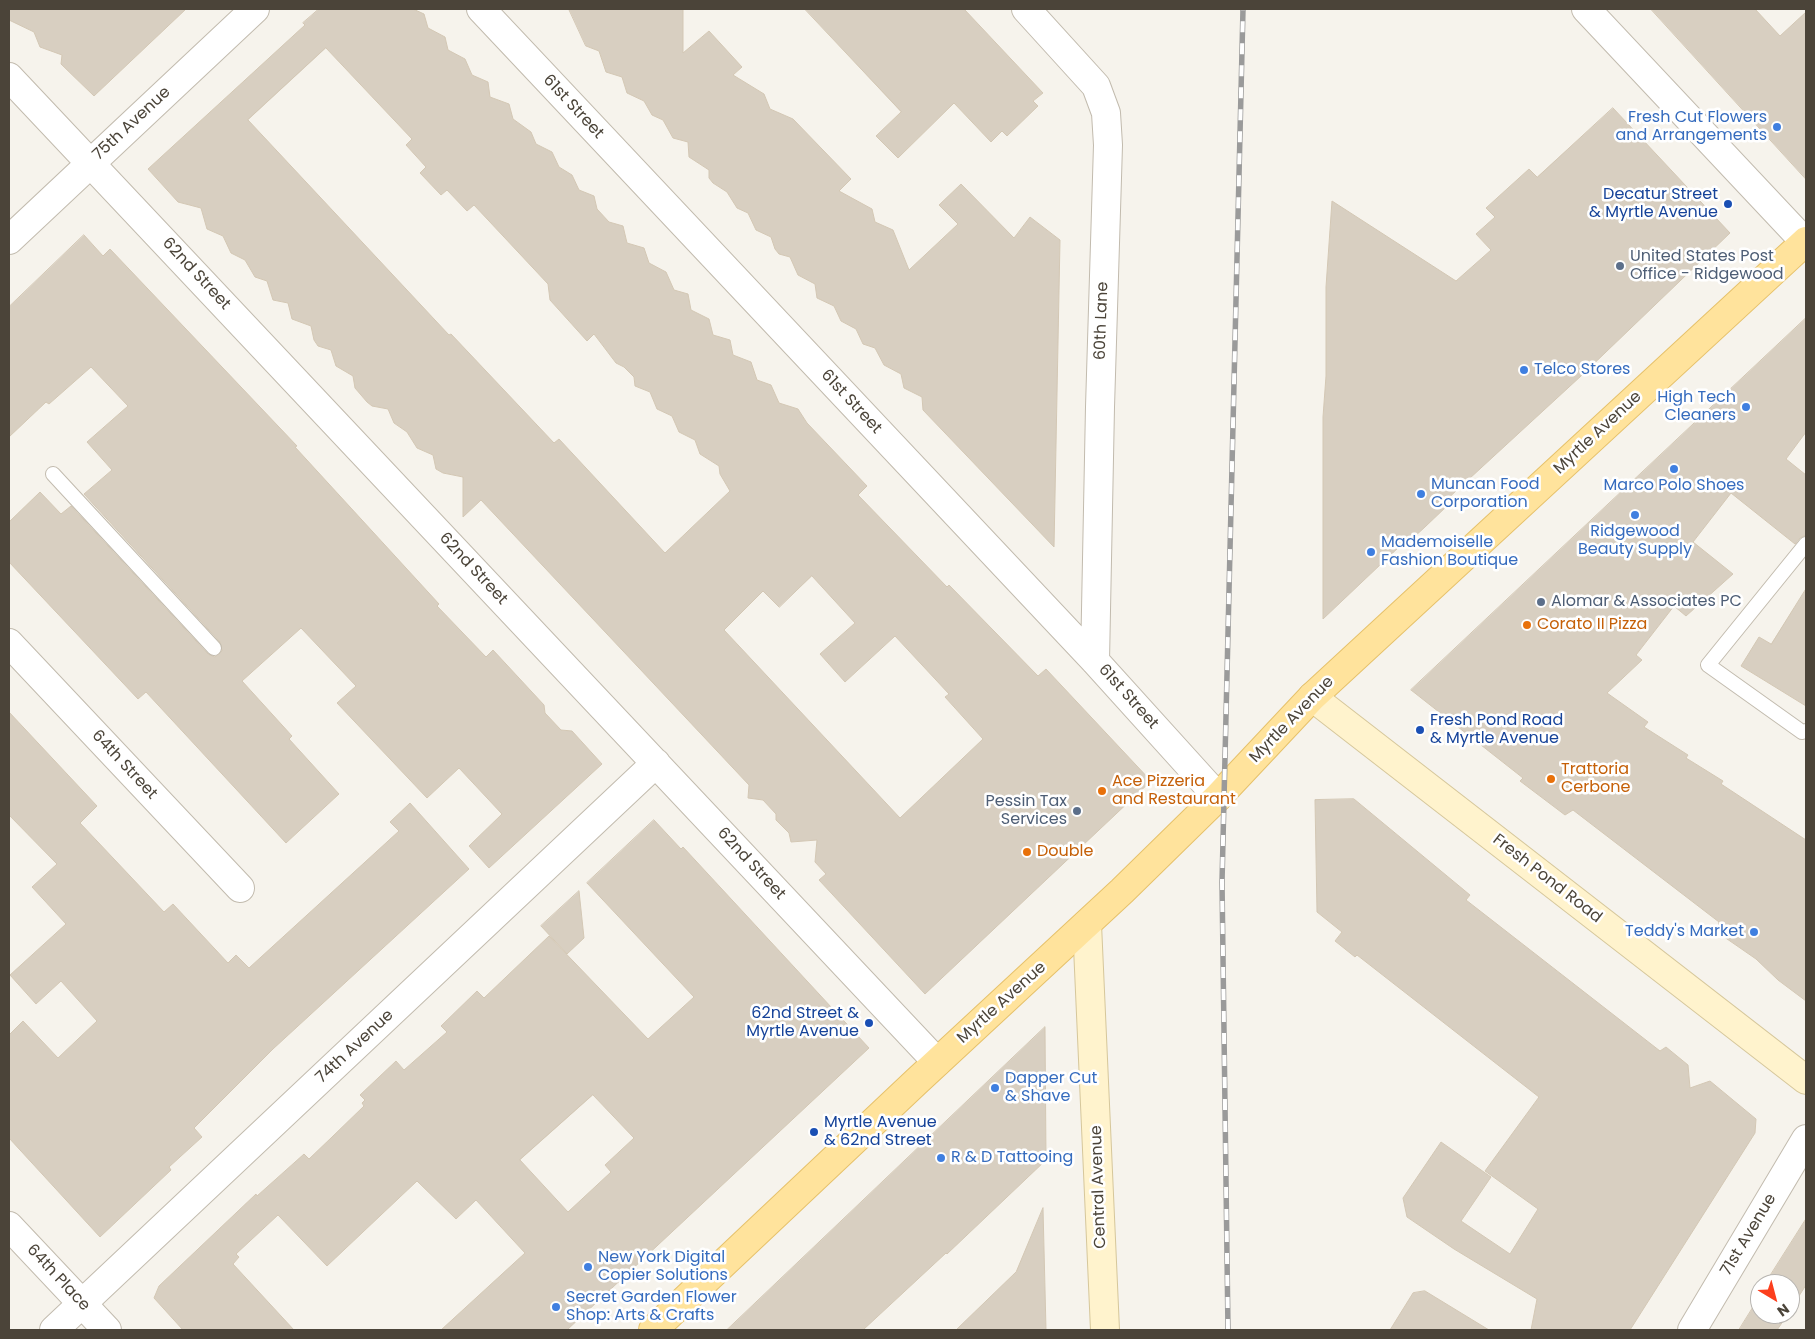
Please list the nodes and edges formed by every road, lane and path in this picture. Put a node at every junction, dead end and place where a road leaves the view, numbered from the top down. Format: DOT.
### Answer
graph roads {
  1 [pos="255,9"];
  2 [pos="480,9"];
  3 [pos="1026,9"];
  4 [pos="1586,9"];
  5 [pos="9,77"];
  6 [pos="91,163"];
  7 [pos="9,240"];
  8 [pos="1806,241"];
  9 [pos="53,474"];
  10 [pos="1806,544"];
  11 [pos="9,643"];
  12 [pos="214,648"];
  13 [pos="1095,662"];
  14 [pos="1312,697"];
  15 [pos="1806,731"];
  16 [pos="656,763"];
  17 [pos="1218,796"];
  18 [pos="240,888"];
  19 [pos="1087,924"];
  20 [pos="937,1062"];
  21 [pos="1806,1080"];
  22 [pos="1806,1139"];
  23 [pos="9,1226"];
  24 [pos="82,1304"];
  25 [pos="54,1330"];
  26 [pos="107,1330"];
  27 [pos="653,1330"];
  28 [pos="1105,1330"];
  29 [pos="1692,1330"];
  1 -- 6 [label="street, 75th Avenue"];
  2 -- 13 [label="street, 61st Street"];
  3 -- 13 [label="street, 60th Lane"];
  4 -- 8 [label="street"];
  5 -- 6 [label="street, 62nd Street"];
  6 -- 7 [label="street, 75th Avenue"];
  6 -- 16 [label="street, 62nd Street"];
  8 -- 14 [label="main road, Myrtle Avenue"];
  9 -- 12 [label="lane"];
  10 -- 15 [label="lane"];
  11 -- 18 [label="street, 64th Street"];
  13 -- 17 [label="street, 61st Street"];
  14 -- 17 [label="main road, Myrtle Avenue"];
  14 -- 21 [label="main road, Fresh Pond Road"];
  16 -- 20 [label="street, 62nd Street"];
  16 -- 24 [label="street, 74th Avenue"];
  17 -- 19 [label="main road, Myrtle Avenue"];
  19 -- 20 [label="main road, Myrtle Avenue"];
  19 -- 28 [label="main road, Central Avenue"];
  20 -- 27 [label="main road, Myrtle Avenue"];
  22 -- 29 [label="street, 71st Avenue"];
  23 -- 24 [label="street, 64th Place"];
  24 -- 25 [label="street, 74th Avenue"];
  24 -- 26 [label="street, 64th Place"];
}
